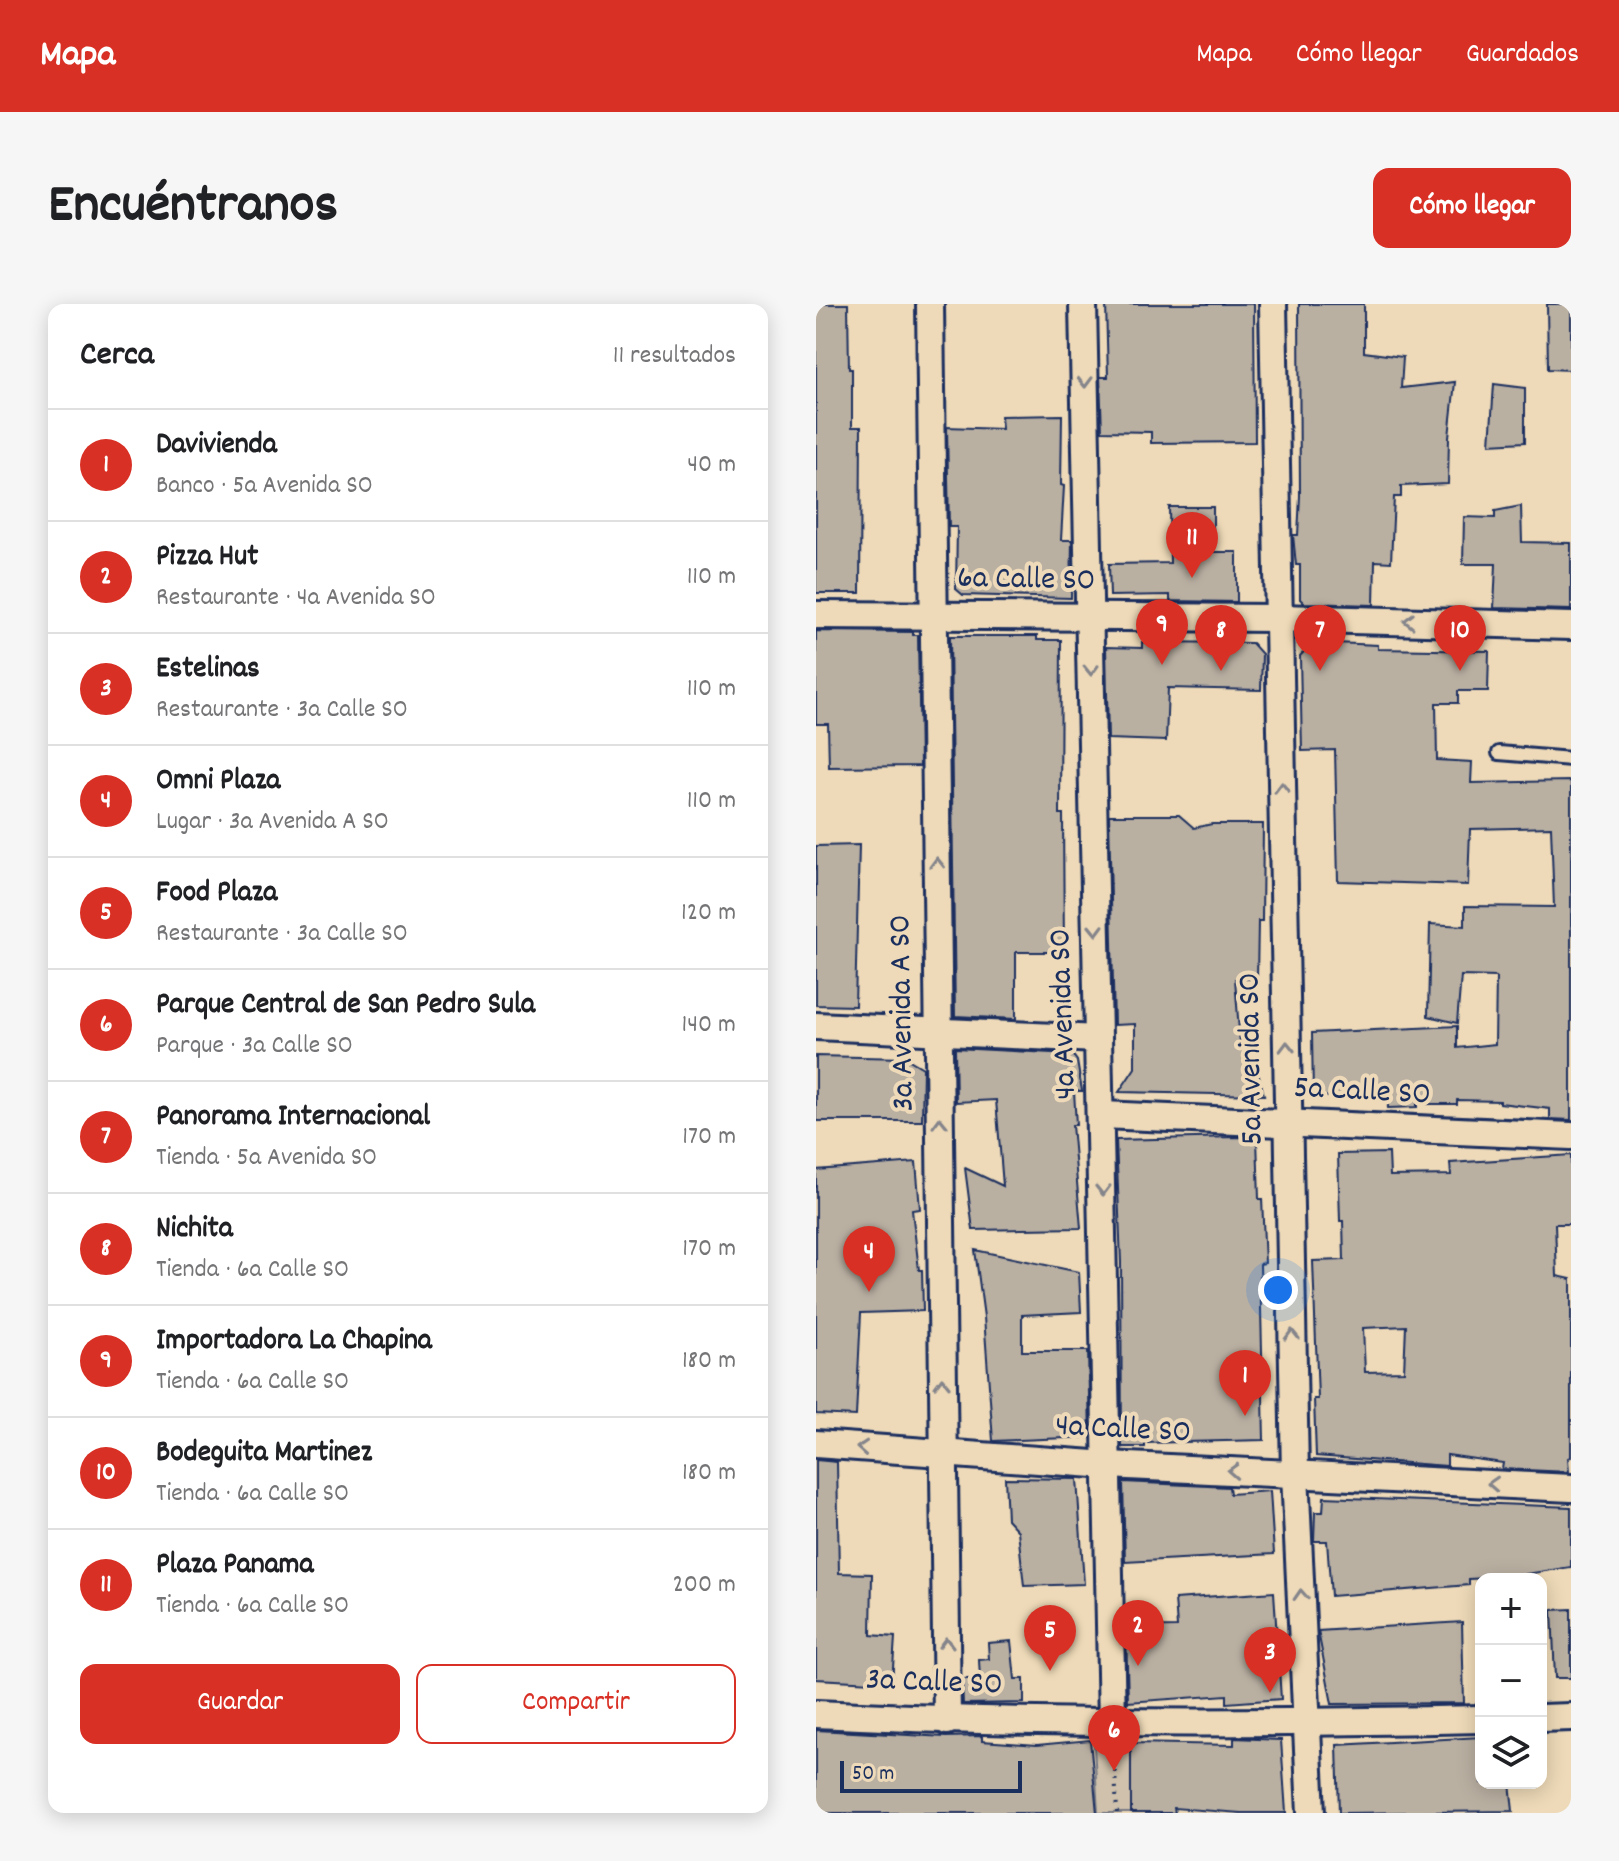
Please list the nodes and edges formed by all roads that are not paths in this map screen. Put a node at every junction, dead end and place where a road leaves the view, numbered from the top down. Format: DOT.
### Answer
graph roads {
  1 [pos="930,304"];
  2 [pos="1083,304"];
  3 [pos="1273,304"];
  4 [pos="934,614"];
  5 [pos="816,615"];
  6 [pos="1090,616"];
  7 [pos="1279,618"];
  8 [pos="1571,626"];
  9 [pos="1499,753"];
  10 [pos="1571,759"];
  11 [pos="816,1026"];
  12 [pos="938,1031"];
  13 [pos="1098,1039"];
  14 [pos="1102,1115"];
  15 [pos="1288,1123"];
  16 [pos="1571,1136"];
  17 [pos="816,1444"];
  18 [pos="943,1453"];
  19 [pos="1108,1465"];
  20 [pos="1295,1474"];
  21 [pos="1571,1488"];
  22 [pos="816,1714"];
  23 [pos="1571,1717"];
  24 [pos="1547,1718"];
  25 [pos="1475,1719"];
  26 [pos="947,1721"];
  27 [pos="1112,1722"];
  28 [pos="1308,1723"];
  29 [pos="1311,1813"];
  1 -- 4 [label="street, 3a Avenida A SO"];
  2 -- 6 [label="street, 4a Avenida SO, one-way"];
  3 -- 7 [label="street, 5a Avenida SO"];
  4 -- 5 [label="street, 6a Calle SO"];
  4 -- 6 [label="street, 6a Calle SO"];
  12 -- 4 [label="street, 3a Avenida A SO, one-way"];
  6 -- 7 [label="street, 6a Calle SO"];
  6 -- 13 [label="street, 4a Avenida SO, one-way"];
  8 -- 7 [label="street, 6a Calle SO, one-way"];
  15 -- 7 [label="street, 5a Avenida SO, one-way"];
  9 -- 10 [label="lane"];
  11 -- 12 [label="street"];
  12 -- 13 [label="street"];
  18 -- 12 [label="street, 3a Avenida A SO, one-way"];
  13 -- 14 [label="street, 4a Avenida SO"];
  14 -- 15 [label="street, 5a Calle SO"];
  14 -- 19 [label="street, 4a Avenida SO, one-way"];
  15 -- 16 [label="street, 5a Calle SO"];
  20 -- 15 [label="street, 5a Avenida SO, one-way"];
  18 -- 17 [label="street, 4a Calle SO, one-way"];
  18 -- 19 [label="street, 4a Calle SO"];
  26 -- 18 [label="street, 3a Avenida A SO, one-way"];
  20 -- 19 [label="street, 4a Calle SO, one-way"];
  19 -- 27 [label="street, 4a Avenida SO"];
  21 -- 20 [label="street, 4a Calle SO, one-way"];
  28 -- 20 [label="street, 5a Avenida SO, one-way"];
  22 -- 26 [label="street, 3a Calle SO"];
  23 -- 24 [label="street"];
  25 -- 28 [label="street, 3a Calle SO"];
  26 -- 27 [label="street, 3a Calle SO"];
  27 -- 28 [label="street, 3a Calle SO"];
  28 -- 29 [label="street, 5a Avenida SO"];
}
